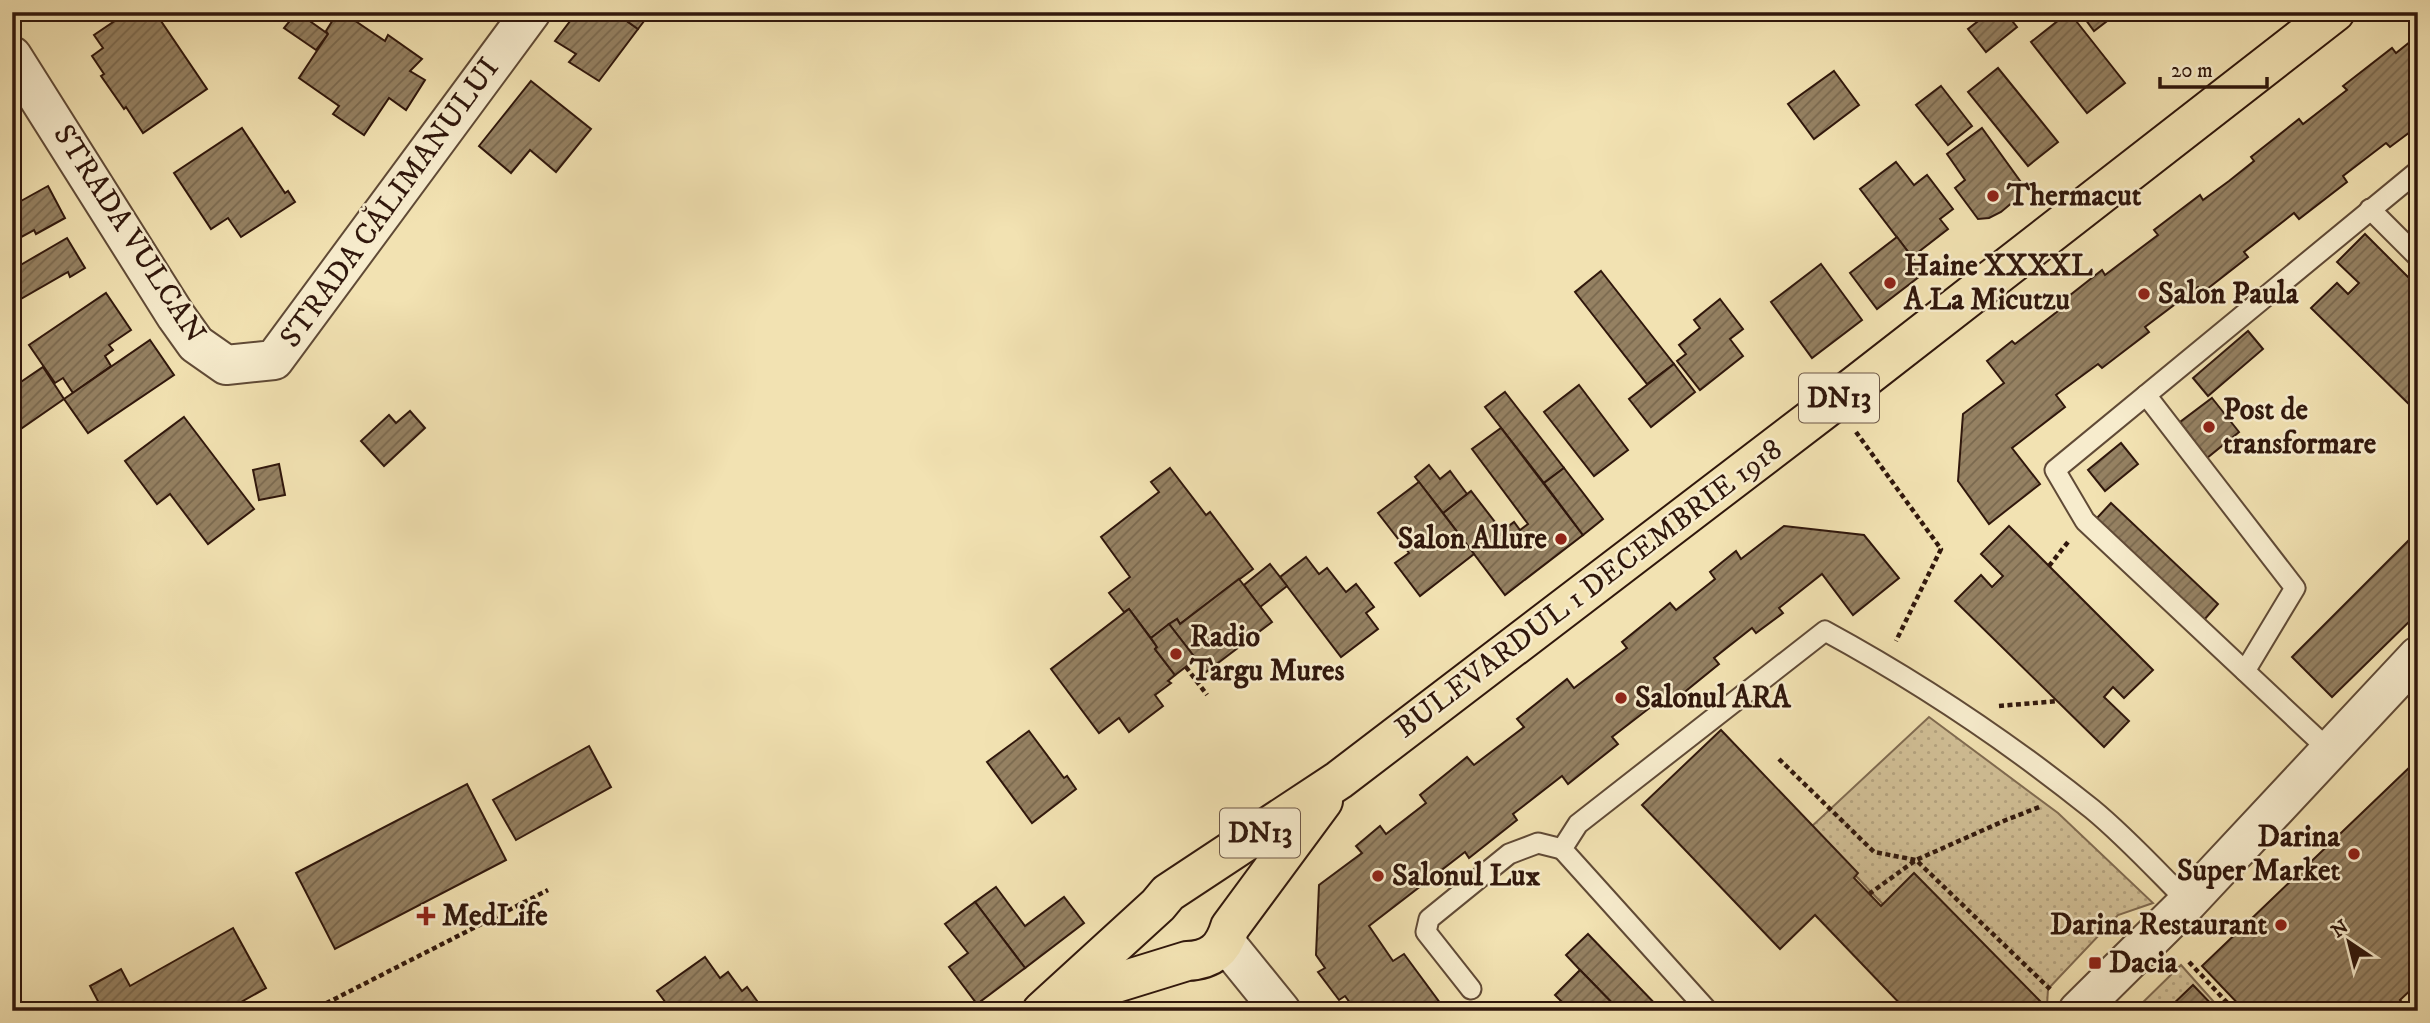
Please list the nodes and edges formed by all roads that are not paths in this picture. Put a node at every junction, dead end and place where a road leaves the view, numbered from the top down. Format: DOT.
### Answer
graph roads {
  1 [pos="531,12"];
  2 [pos="2336,12"];
  3 [pos="12,56"];
  4 [pos="2418,171"];
  5 [pos="2370,209"];
  6 [pos="2418,257"];
  7 [pos="274,360"];
  8 [pos="2146,394"];
  9 [pos="2418,656"];
  10 [pos="2245,671"];
  11 [pos="2418,690"];
  12 [pos="2330,751"];
  13 [pos="1339,780"];
  14 [pos="1562,849"];
  15 [pos="1169,896"];
  16 [pos="2188,902"];
  17 [pos="1211,948"];
  18 [pos="1471,989"];
  19 [pos="2068,1004"];
  20 [pos="1048,1006"];
  21 [pos="1278,1009"];
  22 [pos="1708,1011"];
  1 -- 7 [label="street, STRADA CĂLIMANULUI"];
  2 -- 13 [label="main road, BULEVARDUL 1 DECEMBRIE 1918 / DN13"];
  3 -- 7 [label="street, STRADA VULCAN"];
  4 -- 5 [label="lane"];
  5 -- 6 [label="lane"];
  5 -- 8 [label="lane"];
  8 -- 10 [label="lane"];
  8 -- 10 [label="lane"];
  9 -- 12 [label="street"];
  10 -- 12 [label="lane"];
  11 -- 12 [label="street"];
  12 -- 16 [label="street"];
  13 -- 15 [label="main road, BULEVARDUL 1 DECEMBRIE 1918 / DN13"];
  13 -- 17 [label="main road, BULEVARDUL 1 DECEMBRIE 1918 / DN13"];
  14 -- 16 [label="lane"];
  14 -- 18 [label="lane"];
  14 -- 22 [label="lane"];
  15 -- 17 [label="main road"];
  15 -- 17 [label="main road"];
  15 -- 20 [label="main road, BULEVARDUL 1 DECEMBRIE 1918 / DN13"];
  16 -- 19 [label="street"];
  17 -- 20 [label="main road, BULEVARDUL 1 DECEMBRIE 1918 / DN13"];
  17 -- 21 [label="street"];
}
